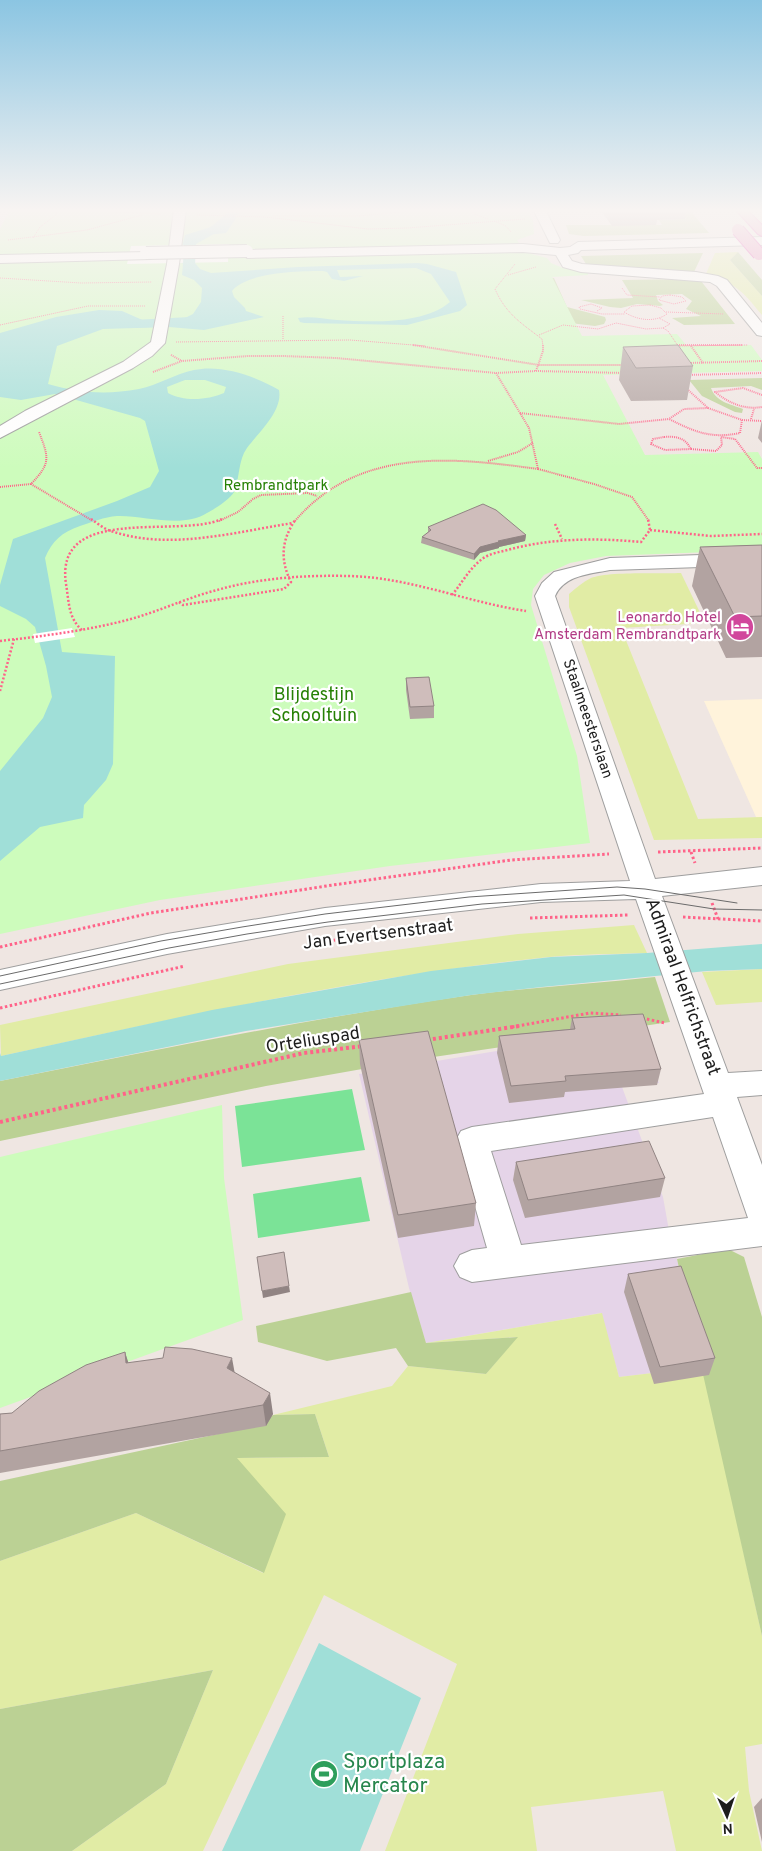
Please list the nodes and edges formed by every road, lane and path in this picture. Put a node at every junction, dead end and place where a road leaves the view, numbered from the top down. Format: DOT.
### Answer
graph roads {
  1 [pos="167,295"];
  2 [pos="498,295"];
  3 [pos="633,295"];
  4 [pos="671,295"];
  5 [pos="675,295"];
  6 [pos="732,295"];
  7 [pos="660,297"];
  8 [pos="669,304"];
  9 [pos="665,311"];
  10 [pos="597,312"];
  11 [pos="626,314"];
  12 [pos="718,314"];
  13 [pos="283,316"];
  14 [pos="616,316"];
  15 [pos="659,318"];
  16 [pos="616,324"];
  17 [pos="0,325"];
  18 [pos="160,325"];
  19 [pos="662,328"];
  20 [pos="762,332"];
  21 [pos="538,335"];
  22 [pos="283,340"];
  23 [pos="753,344"];
  24 [pos="691,346"];
  25 [pos="182,361"];
  26 [pos="762,362"];
  27 [pos="703,363"];
  28 [pos="682,364"];
  29 [pos="539,365"];
  30 [pos="626,365"];
  31 [pos="536,371"];
  32 [pos="496,373"];
  33 [pos="628,373"];
  34 [pos="762,373"];
  35 [pos="684,375"];
  36 [pos="685,386"];
  37 [pos="762,395"];
  38 [pos="762,407"];
  39 [pos="708,408"];
  40 [pos="754,409"];
  41 [pos="519,413"];
  42 [pos="31,414"];
  43 [pos="669,419"];
  44 [pos="752,419"];
  45 [pos="742,420"];
  46 [pos="762,421"];
  47 [pos="690,430"];
  48 [pos="0,433"];
  49 [pos="685,433"];
  50 [pos="721,437"];
  51 [pos="534,443"];
  52 [pos="691,449"];
  53 [pos="485,462"];
  54 [pos="762,468"];
  55 [pos="538,469"];
  56 [pos="31,484"];
  57 [pos="0,487"];
  58 [pos="318,496"];
  59 [pos="293,522"];
  60 [pos="554,524"];
  61 [pos="650,530"];
  62 [pos="110,531"];
  63 [pos="762,534"];
  64 [pos="562,539"];
  65 [pos="762,560"];
  66 [pos="289,579"];
  67 [pos="452,595"];
  68 [pos="178,602"];
  69 [pos="549,611"];
  70 [pos="82,630"];
  71 [pos="14,640"];
  72 [pos="0,641"];
  73 [pos="0,691"];
  74 [pos="762,848"];
  75 [pos="639,871"];
  76 [pos="762,874"];
  77 [pos="524,918"];
  78 [pos="762,921"];
  79 [pos="658,923"];
  80 [pos="340,939"];
  81 [pos="311,944"];
  82 [pos="0,947"];
  83 [pos="187,965"];
  84 [pos="0,980"];
  85 [pos="0,1008"];
  86 [pos="623,1016"];
  87 [pos="692,1017"];
  88 [pos="640,1018"];
  89 [pos="418,1041"];
  90 [pos="371,1046"];
  91 [pos="762,1083"];
  92 [pos="721,1094"];
  93 [pos="0,1122"];
  94 [pos="762,1212"];
  95 [pos="762,1231"];
  96 [pos="508,1262"];
  97 [pos="472,1266"];
  1 -- 18 [label="street"];
  2 -- 21 [label="path"];
  3 -- 7 [label="path"];
  4 -- 7 [label="path"];
  5 -- 8 [label="path"];
  6 -- 20 [label="street"];
  7 -- 8 [label="path"];
  8 -- 9 [label="path"];
  9 -- 11 [label="path"];
  9 -- 12 [label="path"];
  9 -- 15 [label="path"];
  10 -- 10 [label="path"];
  10 -- 14 [label="path"];
  11 -- 14 [label="path"];
  11 -- 15 [label="path"];
  13 -- 22 [label="path"];
  14 -- 16 [label="path"];
  15 -- 19 [label="path"];
  16 -- 19 [label="path"];
  16 -- 21 [label="path"];
  17 -- 18 [label="path"];
  18 -- 22 [label="path"];
  18 -- 42 [label="street"];
  19 -- 24 [label="path"];
  21 -- 29 [label="path"];
  22 -- 29 [label="path"];
  23 -- 24 [label="path"];
  24 -- 27 [label="path"];
  25 -- 32 [label="path"];
  26 -- 27 [label="path"];
  27 -- 28 [label="path"];
  29 -- 30 [label="path"];
  29 -- 31 [label="path"];
  31 -- 32 [label="path"];
  31 -- 33 [label="path"];
  32 -- 41 [label="path"];
  34 -- 35 [label="path"];
  36 -- 39 [label="path"];
  37 -- 40 [label="path"];
  38 -- 40 [label="path"];
  39 -- 43 [label="path"];
  39 -- 45 [label="path"];
  40 -- 44 [label="path"];
  41 -- 43 [label="path"];
  41 -- 51 [label="path"];
  42 -- 48 [label="street"];
  42 -- 56 [label="path"];
  43 -- 47 [label="path"];
  44 -- 45 [label="path"];
  44 -- 46 [label="path"];
  45 -- 50 [label="path"];
  47 -- 49 [label="path"];
  47 -- 50 [label="path"];
  50 -- 52 [label="path"];
  50 -- 54 [label="path"];
  51 -- 53 [label="path"];
  51 -- 55 [label="path"];
  52 -- 52 [label="path"];
  53 -- 55 [label="path"];
  53 -- 58 [label="path"];
  55 -- 61 [label="path"];
  56 -- 57 [label="path"];
  56 -- 62 [label="path"];
  58 -- 59 [label="path"];
  58 -- 62 [label="path"];
  59 -- 62 [label="path"];
  59 -- 66 [label="path"];
  60 -- 64 [label="path"];
  61 -- 63 [label="path"];
  61 -- 64 [label="path"];
  62 -- 70 [label="path"];
  64 -- 67 [label="path"];
  65 -- 69 [label="street, Staalmeesterslaan"];
  66 -- 67 [label="path"];
  66 -- 68 [label="path"];
  66 -- 68 [label="path"];
  67 -- 69 [label="path"];
  68 -- 70 [label="path"];
  69 -- 75 [label="street, Staalmeesterslaan"];
  70 -- 71 [label="path"];
  71 -- 72 [label="path"];
  71 -- 73 [label="path"];
  74 -- 75 [label="path"];
  75 -- 76 [label="street, Jan Evertsenstraat"];
  75 -- 79 [label="street, Admiraal Helfrichstraat"];
  75 -- 82 [label="path"];
  75 -- 84 [label="street, Jan Evertsenstraat"];
  77 -- 79 [label="path"];
  78 -- 79 [label="path"];
  79 -- 87 [label="street, Admiraal Helfrichstraat"];
  80 -- 81 [label="path, Jan Evertsenstraat"];
  83 -- 85 [label="path"];
  86 -- 89 [label="path"];
  87 -- 88 [label="path"];
  87 -- 92 [label="street, Admiraal Helfrichstraat"];
  90 -- 93 [label="path, Orteliuspad"];
  91 -- 92 [label="street, Admiraal Helfrichstraat"];
  92 -- 94 [label="street, Admiraal Helfrichstraat"];
  92 -- 96 [label="street"];
  95 -- 96 [label="street"];
  96 -- 97 [label="street"];
}
